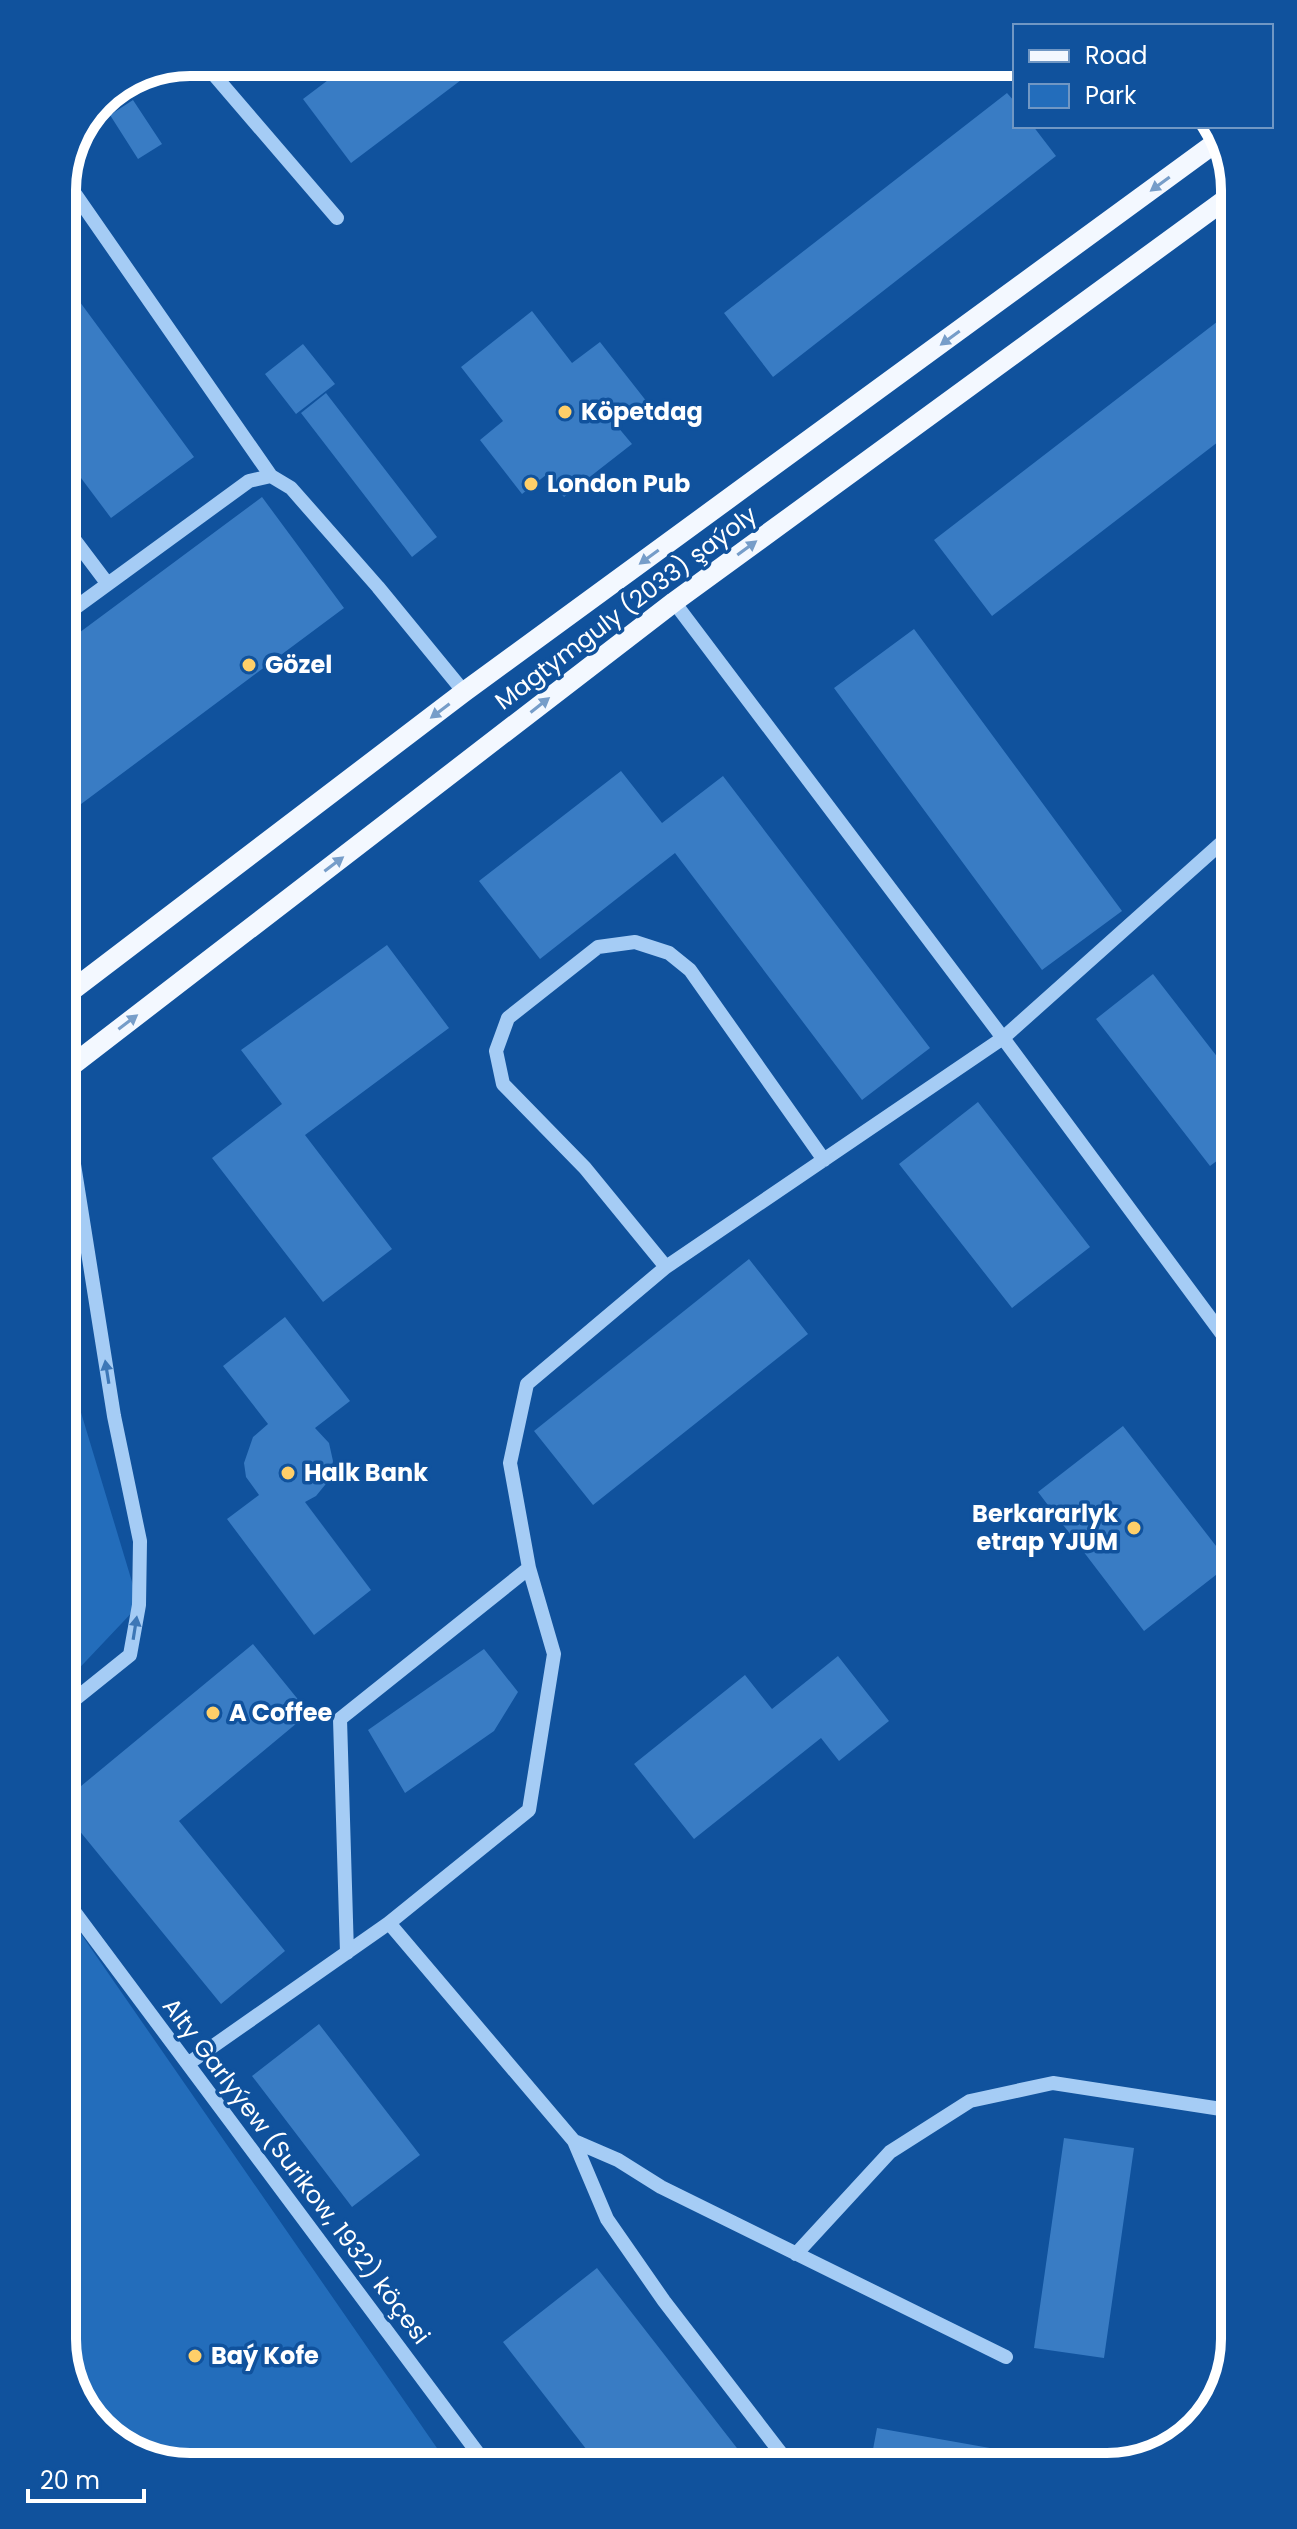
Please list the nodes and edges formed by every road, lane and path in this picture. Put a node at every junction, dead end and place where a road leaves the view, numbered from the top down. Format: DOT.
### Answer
graph roads {
  1 [pos="215,76"];
  2 [pos="1211,146"];
  3 [pos="76,195"];
  4 [pos="1221,203"];
  5 [pos="337,218"];
  6 [pos="271,476"];
  7 [pos="76,542"];
  8 [pos="107,583"];
  9 [pos="674,602"];
  10 [pos="76,607"];
  11 [pos="464,692"];
  12 [pos="1221,843"];
  13 [pos="76,987"];
  14 [pos="1003,1038"];
  15 [pos="76,1062"];
  16 [pos="824,1160"];
  17 [pos="76,1177"];
  18 [pos="666,1267"];
  19 [pos="1221,1332"];
  20 [pos="529,1568"];
  21 [pos="76,1698"];
  22 [pos="76,1914"];
  23 [pos="389,1923"];
  24 [pos="347,1953"];
  25 [pos="189,2063"];
  26 [pos="1221,2109"];
  27 [pos="574,2141"];
  28 [pos="796,2254"];
  29 [pos="1006,2357"];
  30 [pos="478,2453"];
  31 [pos="781,2453"];
  1 -- 5 [label="street"];
  2 -- 11 [label="main road, Magtymguly (2033) şaýoly, one-way"];
  3 -- 6 [label="street"];
  9 -- 4 [label="main road, Magtymguly (2033) şaýoly, one-way"];
  6 -- 8 [label="street"];
  6 -- 11 [label="street"];
  7 -- 8 [label="street"];
  8 -- 10 [label="street"];
  9 -- 14 [label="street"];
  15 -- 9 [label="main road, Magtymguly (2033) şaýoly, one-way"];
  11 -- 13 [label="main road, Magtymguly (2033) şaýoly, one-way"];
  12 -- 14 [label="street"];
  14 -- 16 [label="street"];
  14 -- 19 [label="street"];
  16 -- 18 [label="street"];
  16 -- 18 [label="street"];
  21 -- 17 [label="street, one-way"];
  18 -- 20 [label="street"];
  20 -- 23 [label="street"];
  20 -- 24 [label="street"];
  22 -- 25 [label="street, Alty Garlyýew (Surikow, 1932) köçesi"];
  23 -- 24 [label="street"];
  23 -- 27 [label="street"];
  24 -- 25 [label="street"];
  25 -- 30 [label="street, Alty Garlyýew (Surikow, 1932) köçesi"];
  26 -- 28 [label="street"];
  27 -- 28 [label="street"];
  27 -- 31 [label="street"];
  28 -- 29 [label="street"];
}
